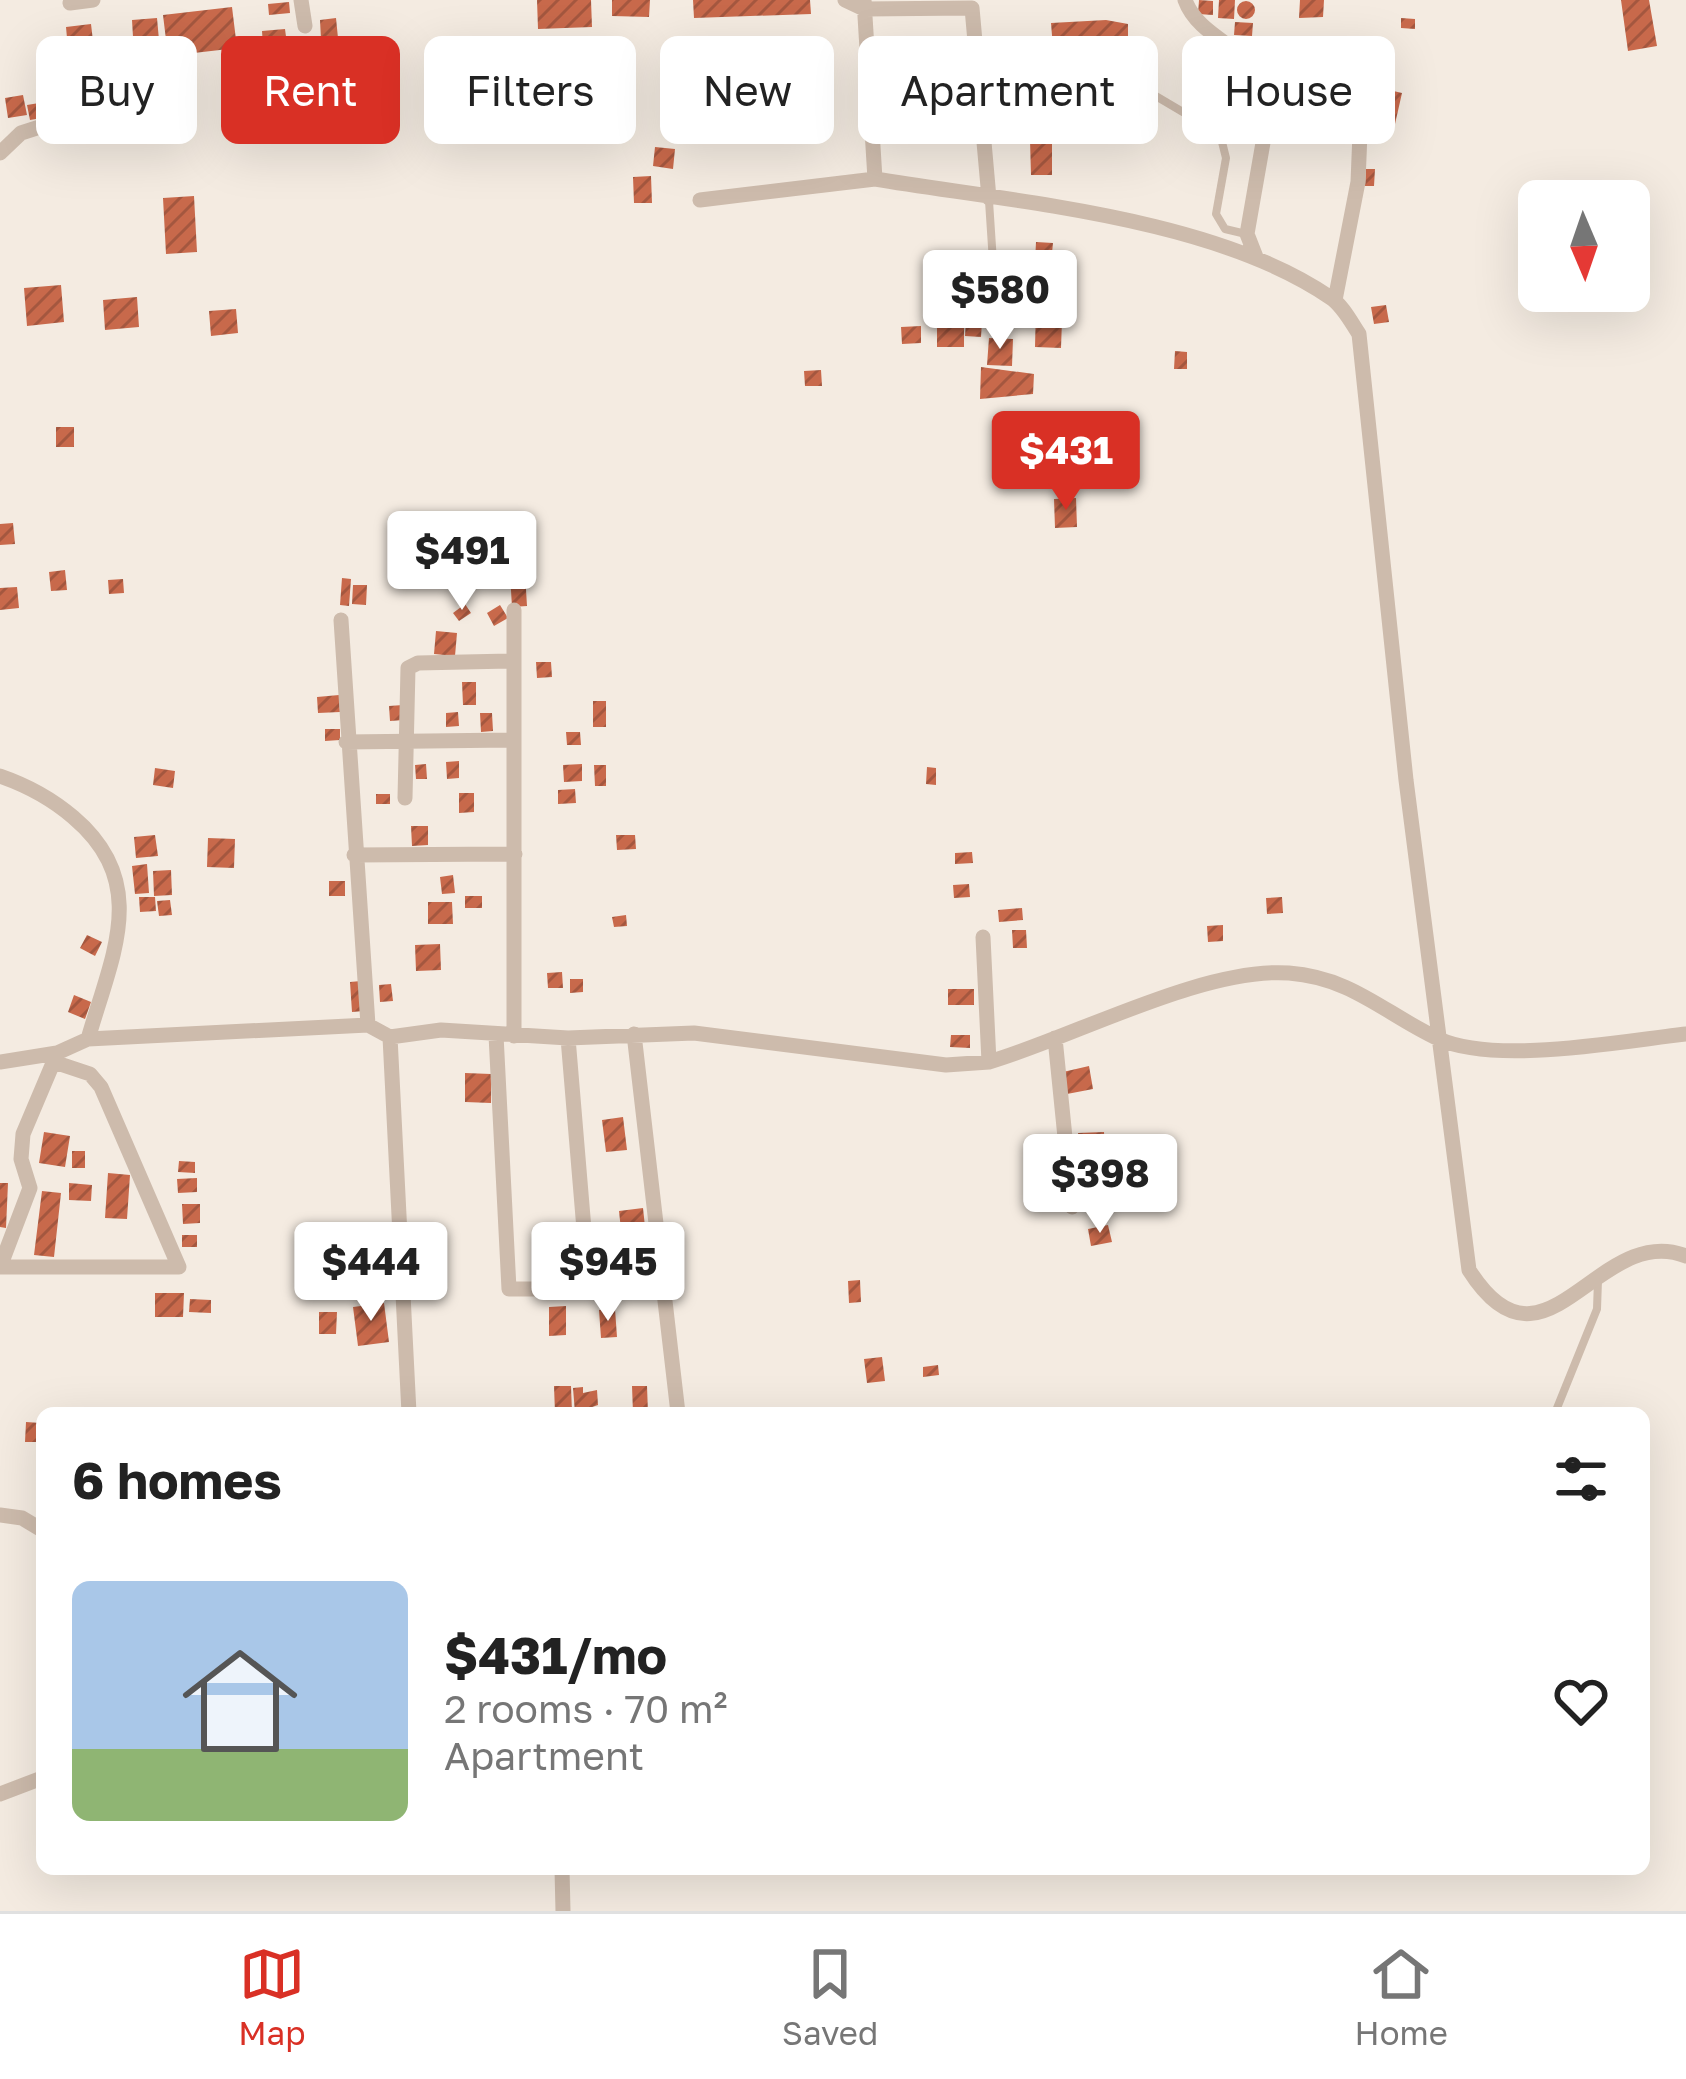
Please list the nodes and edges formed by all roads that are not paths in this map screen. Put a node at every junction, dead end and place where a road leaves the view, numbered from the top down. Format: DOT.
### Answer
graph roads {
  1 [pos="93,0"];
  2 [pos="301,0"];
  3 [pos="845,0"];
  4 [pos="1185,0"];
  5 [pos="70,3"];
  6 [pos="864,4"];
  7 [pos="304,26"];
  8 [pos="1158,98"];
  9 [pos="36,129"];
  10 [pos="1360,144"];
  11 [pos="0,153"];
  12 [pos="875,179"];
  13 [pos="989,198"];
  14 [pos="700,200"];
  15 [pos="1247,234"];
  16 [pos="1256,257"];
  17 [pos="994,277"];
  18 [pos="1335,300"];
  19 [pos="514,610"];
  20 [pos="341,620"];
  21 [pos="514,661"];
  22 [pos="514,740"];
  23 [pos="406,741"];
  24 [pos="346,742"];
  25 [pos="0,776"];
  26 [pos="405,798"];
  27 [pos="514,854"];
  28 [pos="355,855"];
  29 [pos="983,937"];
  30 [pos="368,1024"];
  31 [pos="634,1034"];
  32 [pos="1686,1034"];
  33 [pos="505,1035"];
  34 [pos="390,1037"];
  35 [pos="568,1038"];
  36 [pos="1055,1038"];
  37 [pos="88,1039"];
  38 [pos="1441,1040"];
  39 [pos="56,1058"];
  40 [pos="0,1062"];
  41 [pos="989,1062"];
  42 [pos="1072,1207"];
  43 [pos="1686,1256"];
  44 [pos="0,1267"];
  45 [pos="1598,1278"];
  46 [pos="667,1288"];
  47 [pos="589,1289"];
  48 [pos="409,1407"];
  49 [pos="677,1407"];
  50 [pos="1557,1407"];
  51 [pos="0,1515"];
  52 [pos="36,1526"];
  53 [pos="36,1780"];
  54 [pos="0,1794"];
  55 [pos="562,1875"];
  56 [pos="563,1911"];
  1 -- 5 [label="street"];
  2 -- 7 [label="street"];
  3 -- 6 [label="street"];
  4 -- 15 [label="street"];
  6 -- 12 [label="street"];
  6 -- 13 [label="street"];
  8 -- 15 [label="lane"];
  9 -- 11 [label="street"];
  10 -- 18 [label="street"];
  12 -- 13 [label="street"];
  12 -- 14 [label="street"];
  13 -- 16 [label="street"];
  13 -- 17 [label="lane"];
  15 -- 16 [label="street"];
  16 -- 18 [label="street"];
  18 -- 38 [label="street"];
  19 -- 21 [label="street"];
  20 -- 24 [label="street"];
  21 -- 22 [label="street"];
  21 -- 23 [label="street"];
  22 -- 23 [label="street"];
  22 -- 27 [label="street"];
  23 -- 24 [label="street"];
  23 -- 26 [label="street"];
  24 -- 28 [label="street"];
  25 -- 37 [label="street"];
  27 -- 28 [label="street"];
  27 -- 33 [label="street"];
  28 -- 30 [label="street"];
  29 -- 41 [label="street"];
  30 -- 34 [label="street"];
  30 -- 37 [label="street"];
  31 -- 35 [label="street"];
  31 -- 41 [label="street"];
  31 -- 46 [label="street"];
  32 -- 38 [label="street"];
  33 -- 34 [label="street"];
  33 -- 35 [label="street"];
  33 -- 47 [label="street"];
  34 -- 48 [label="street"];
  35 -- 47 [label="street"];
  36 -- 38 [label="street"];
  36 -- 41 [label="street"];
  36 -- 42 [label="street"];
  37 -- 39 [label="street"];
  38 -- 45 [label="street"];
  39 -- 40 [label="street"];
  39 -- 44 [label="street"];
  39 -- 44 [label="street"];
  43 -- 45 [label="street"];
  45 -- 50 [label="lane"];
  46 -- 47 [label="street"];
  46 -- 49 [label="street"];
  51 -- 52 [label="street"];
  53 -- 54 [label="street"];
  55 -- 56 [label="street"];
}
